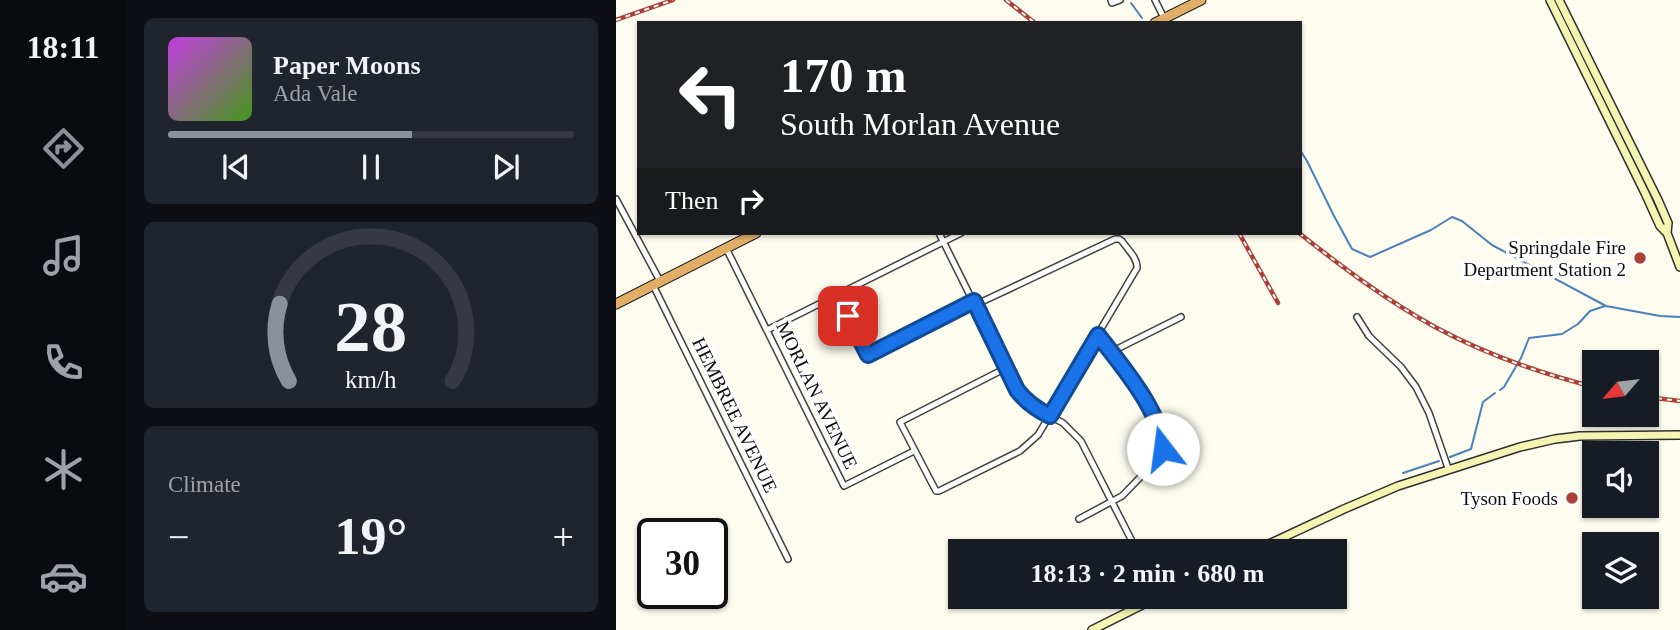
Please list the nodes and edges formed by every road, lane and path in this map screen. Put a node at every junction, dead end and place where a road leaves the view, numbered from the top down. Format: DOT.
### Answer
graph roads {
  1 [pos="1111,0"];
  2 [pos="1120,0"];
  3 [pos="1155,0"];
  4 [pos="1201,0"];
  5 [pos="1550,0"];
  6 [pos="1559,0"];
  7 [pos="1160,20"];
  8 [pos="616,199"];
  9 [pos="1667,233"];
  10 [pos="752,235"];
  11 [pos="940,235"];
  12 [pos="957,235"];
  13 [pos="943,242"];
  14 [pos="726,248"];
  15 [pos="1680,267"];
  16 [pos="656,283"];
  17 [pos="838,295"];
  18 [pos="974,303"];
  19 [pos="616,304"];
  20 [pos="1181,317"];
  21 [pos="1357,317"];
  22 [pos="767,330"];
  23 [pos="1098,335"];
  24 [pos="1111,352"];
  25 [pos="1006,368"];
  26 [pos="1050,416"];
  27 [pos="1680,435"];
  28 [pos="914,451"];
  29 [pos="1448,468"];
  30 [pos="1112,502"];
  31 [pos="1079,519"];
  32 [pos="1131,539"];
  33 [pos="1280,539"];
  34 [pos="788,559"];
  35 [pos="1134,609"];
  36 [pos="1092,630"];
  1 -- 2 [label="street"];
  3 -- 7 [label="street"];
  4 -- 7 [label="highway"];
  5 -- 9 [label="main road"];
  6 -- 9 [label="main road"];
  8 -- 16 [label="street, HEMBREE AVENUE"];
  9 -- 15 [label="main road"];
  10 -- 14 [label="highway"];
  11 -- 13 [label="street"];
  12 -- 13 [label="street"];
  13 -- 17 [label="street"];
  13 -- 18 [label="street"];
  14 -- 16 [label="highway"];
  14 -- 22 [label="street, MORLAN AVENUE"];
  16 -- 19 [label="highway"];
  16 -- 34 [label="street, HEMBREE AVENUE"];
  17 -- 18 [label="street"];
  17 -- 22 [label="street"];
  18 -- 23 [label="street"];
  18 -- 25 [label="street"];
  20 -- 24 [label="street"];
  21 -- 29 [label="street"];
  22 -- 28 [label="street, MORLAN AVENUE"];
  23 -- 24 [label="street"];
  23 -- 26 [label="street"];
  24 -- 30 [label="street"];
  25 -- 26 [label="street"];
  25 -- 28 [label="street"];
  26 -- 28 [label="street"];
  26 -- 30 [label="street"];
  27 -- 29 [label="main road"];
  29 -- 33 [label="main road"];
  30 -- 31 [label="street"];
  30 -- 32 [label="street"];
  35 -- 36 [label="main road"];
}
